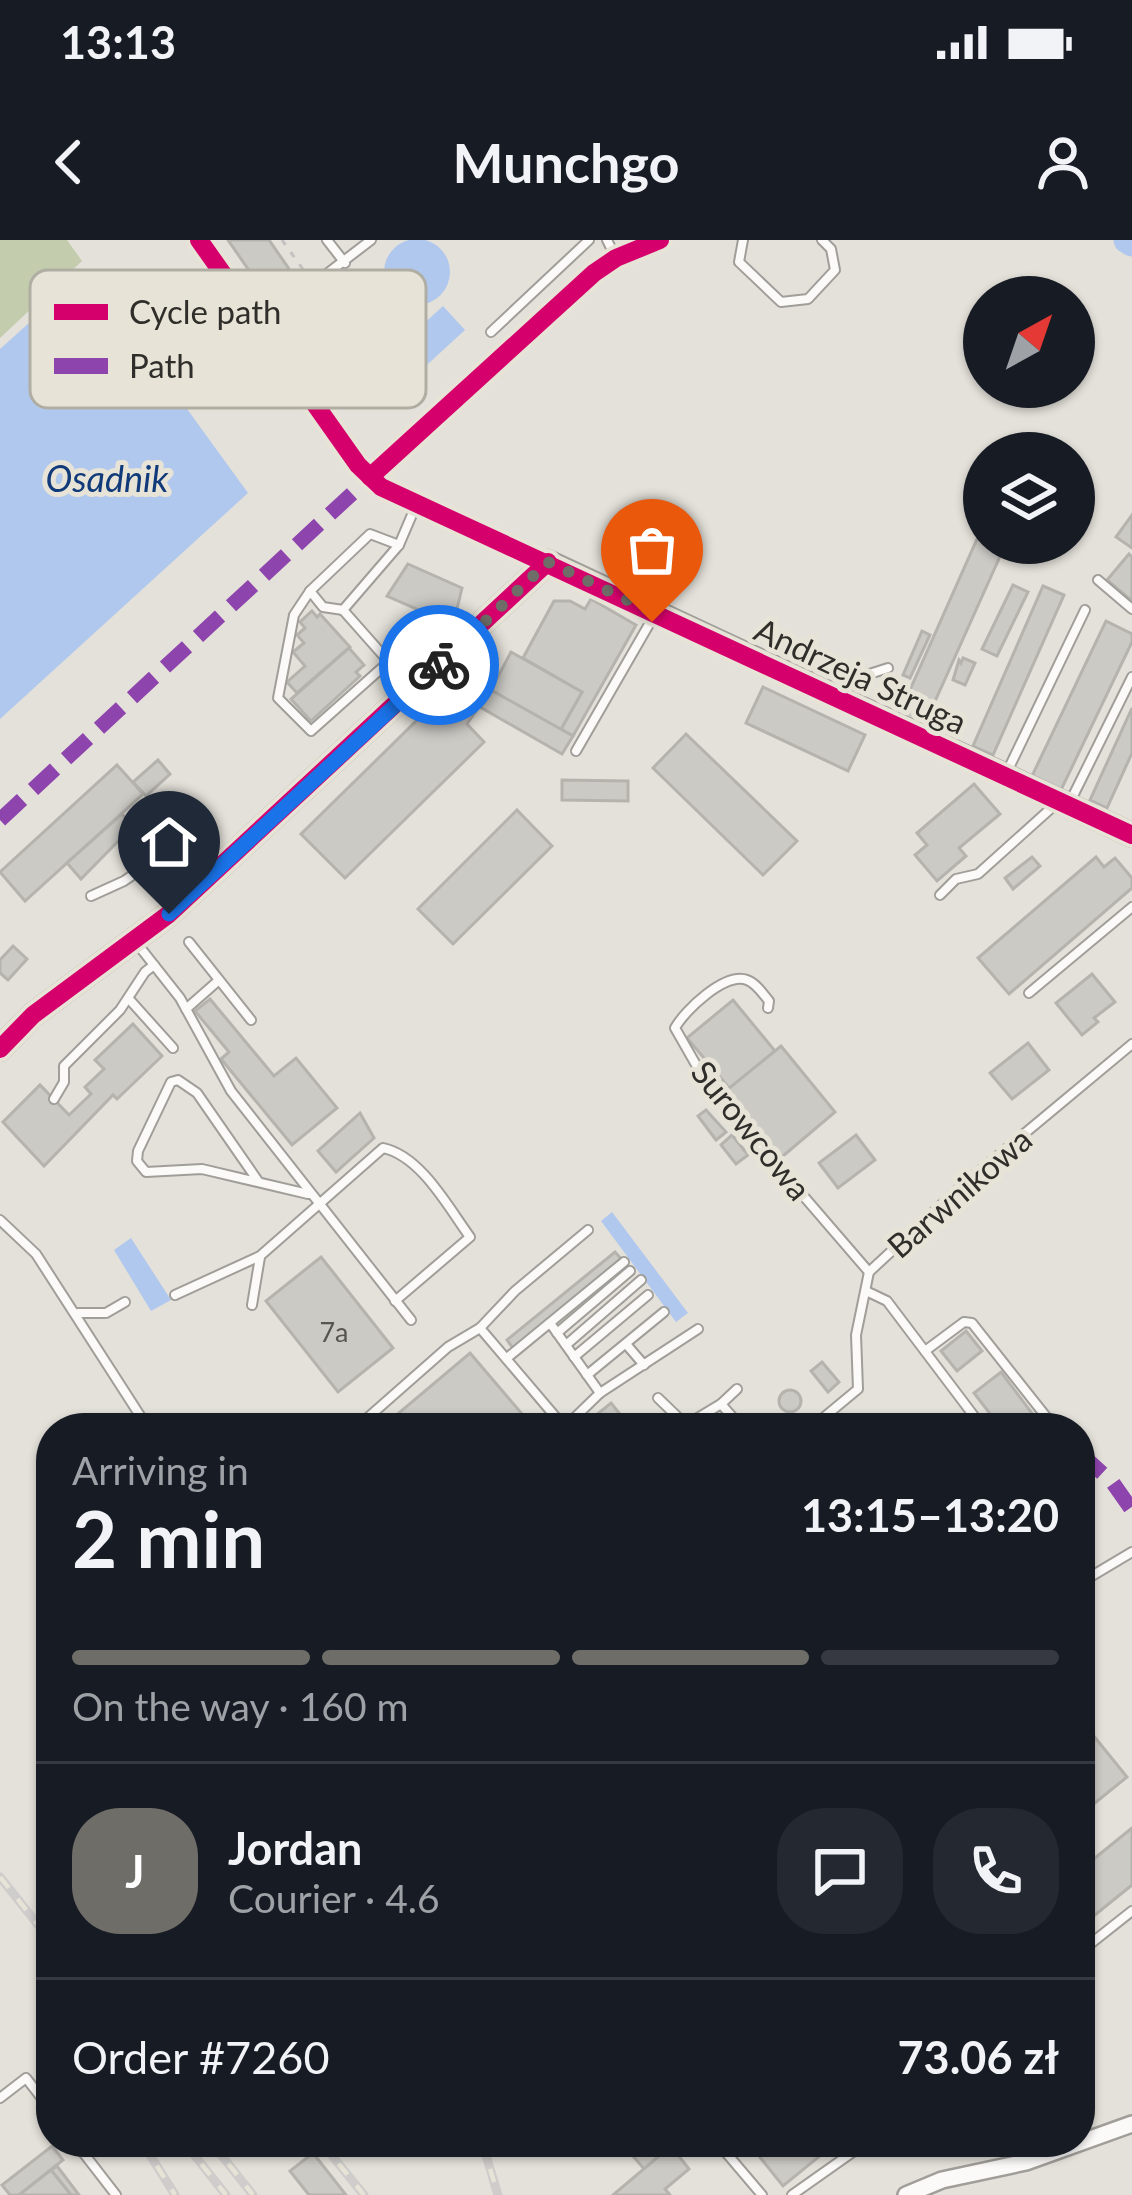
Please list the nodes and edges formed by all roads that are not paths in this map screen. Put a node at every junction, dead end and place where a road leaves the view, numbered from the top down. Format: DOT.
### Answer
graph roads {
  1 [pos="199,240"];
  2 [pos="327,240"];
  3 [pos="371,240"];
  4 [pos="589,240"];
  5 [pos="607,240"];
  6 [pos="660,240"];
  7 [pos="743,240"];
  8 [pos="822,240"];
  9 [pos="616,258"];
  10 [pos="345,263"];
  11 [pos="220,270"];
  12 [pos="336,270"];
  13 [pos="491,332"];
  14 [pos="320,408"];
  15 [pos="370,477"];
  16 [pos="417,503"];
  17 [pos="399,545"];
  18 [pos="548,562"];
  19 [pos="1098,580"];
  20 [pos="310,591"];
  21 [pos="1132,609"];
  22 [pos="343,610"];
  23 [pos="1085,610"];
  24 [pos="655,613"];
  25 [pos="418,623"];
  26 [pos="388,663"];
  27 [pos="888,668"];
  28 [pos="1132,676"];
  29 [pos="413,689"];
  30 [pos="838,698"];
  31 [pos="576,751"];
  32 [pos="1005,776"];
  33 [pos="1064,803"];
  34 [pos="1132,835"];
  35 [pos="196,886"];
  36 [pos="940,895"];
  37 [pos="91,896"];
  38 [pos="1132,907"];
  39 [pos="134,940"];
  40 [pos="189,942"];
  41 [pos="154,965"];
  42 [pos="220,980"];
  43 [pos="1029,993"];
  44 [pos="129,999"];
  45 [pos="768,1008"];
  46 [pos="185,1009"];
  47 [pos="251,1021"];
  48 [pos="1132,1044"];
  49 [pos="173,1048"];
  50 [pos="0,1049"];
  51 [pos="54,1099"];
  52 [pos="258,1181"];
  53 [pos="310,1194"];
  54 [pos="318,1204"];
  55 [pos="0,1220"];
  56 [pos="588,1230"];
  57 [pos="260,1256"];
  58 [pos="869,1272"];
  59 [pos="641,1280"];
  60 [pos="866,1291"];
  61 [pos="604,1292"];
  62 [pos="175,1295"];
  63 [pos="648,1295"];
  64 [pos="395,1301"];
  65 [pos="125,1302"];
  66 [pos="616,1302"];
  67 [pos="252,1305"];
  68 [pos="664,1312"];
  69 [pos="76,1313"];
  70 [pos="627,1313"];
  71 [pos="411,1320"];
  72 [pos="593,1322"];
  73 [pos="550,1323"];
  74 [pos="480,1328"];
  75 [pos="698,1329"];
  76 [pos="557,1333"];
  77 [pos="602,1334"];
  78 [pos="626,1344"];
  79 [pos="566,1345"];
  80 [pos="926,1351"];
  81 [pos="574,1357"];
  82 [pos="507,1358"];
  83 [pos="644,1365"];
  84 [pos="587,1375"];
  85 [pos="737,1389"];
  86 [pos="600,1394"];
  87 [pos="658,1398"];
  88 [pos="721,1404"];
  89 [pos="139,1413"];
  90 [pos="373,1413"];
  91 [pos="553,1413"];
  92 [pos="580,1413"];
  93 [pos="672,1413"];
  94 [pos="706,1413"];
  95 [pos="729,1413"];
  96 [pos="829,1413"];
  97 [pos="972,1413"];
  98 [pos="1043,1413"];
  99 [pos="1132,1552"];
  100 [pos="1095,1574"];
  101 [pos="1132,1911"];
  102 [pos="1095,1940"];
  103 [pos="36,2091"];
  104 [pos="0,2098"];
  105 [pos="1132,2124"];
  106 [pos="1095,2137"];
  107 [pos="87,2157"];
  108 [pos="730,2157"];
  109 [pos="846,2157"];
  110 [pos="1040,2157"];
  111 [pos="116,2195"];
  112 [pos="762,2195"];
  113 [pos="792,2195"];
  114 [pos="906,2195"];
  1 -- 11 [label="street"];
  2 -- 10 [label="lane"];
  3 -- 10 [label="lane"];
  4 -- 13 [label="lane"];
  5 -- 9 [label="lane"];
  6 -- 9 [label="street"];
  7 -- 8 [label="lane"];
  9 -- 15 [label="street"];
  10 -- 12 [label="lane"];
  14 -- 15 [label="street"];
  15 -- 16 [label="street, Andrzeja Struga"];
  16 -- 17 [label="lane"];
  16 -- 18 [label="street, Andrzeja Struga"];
  17 -- 20 [label="lane"];
  17 -- 22 [label="lane"];
  18 -- 24 [label="street, Andrzeja Struga"];
  18 -- 29 [label="street"];
  19 -- 21 [label="lane"];
  20 -- 22 [label="lane"];
  20 -- 26 [label="lane"];
  22 -- 26 [label="lane"];
  23 -- 32 [label="lane"];
  24 -- 30 [label="street, Andrzeja Struga"];
  24 -- 31 [label="lane"];
  25 -- 26 [label="lane"];
  26 -- 29 [label="lane"];
  27 -- 30 [label="lane"];
  28 -- 33 [label="lane"];
  29 -- 35 [label="street"];
  30 -- 32 [label="street, Andrzeja Struga"];
  32 -- 33 [label="street, Andrzeja Struga"];
  33 -- 34 [label="street, Andrzeja Struga"];
  33 -- 36 [label="lane"];
  35 -- 37 [label="lane"];
  35 -- 39 [label="street"];
  38 -- 43 [label="lane"];
  39 -- 41 [label="lane"];
  39 -- 50 [label="street"];
  40 -- 42 [label="lane"];
  41 -- 44 [label="lane"];
  41 -- 46 [label="lane"];
  42 -- 46 [label="lane"];
  42 -- 47 [label="lane"];
  44 -- 49 [label="lane"];
  44 -- 51 [label="lane"];
  45 -- 58 [label="lane, Surowcowa"];
  46 -- 53 [label="lane"];
  48 -- 58 [label="lane, Barwnikowa"];
  52 -- 52 [label="lane"];
  52 -- 53 [label="lane"];
  53 -- 54 [label="lane"];
  54 -- 57 [label="lane"];
  54 -- 64 [label="lane"];
  54 -- 64 [label="lane"];
  55 -- 69 [label="lane"];
  56 -- 74 [label="lane"];
  57 -- 62 [label="lane"];
  57 -- 67 [label="lane"];
  58 -- 60 [label="lane, Barwnikowa"];
  59 -- 66 [label="lane"];
  60 -- 80 [label="lane"];
  60 -- 96 [label="lane, Barwnikowa"];
  61 -- 66 [label="lane"];
  61 -- 73 [label="lane"];
  61 -- 76 [label="lane"];
  63 -- 70 [label="lane"];
  64 -- 71 [label="lane"];
  65 -- 69 [label="lane"];
  66 -- 70 [label="lane"];
  66 -- 72 [label="lane"];
  68 -- 78 [label="lane"];
  69 -- 89 [label="lane"];
  70 -- 77 [label="lane"];
  72 -- 77 [label="lane"];
  72 -- 79 [label="lane"];
  73 -- 76 [label="lane"];
  73 -- 82 [label="lane"];
  74 -- 82 [label="lane"];
  74 -- 90 [label="lane"];
  75 -- 83 [label="lane"];
  76 -- 79 [label="lane"];
  77 -- 81 [label="lane"];
  78 -- 83 [label="lane"];
  78 -- 84 [label="lane"];
  79 -- 81 [label="lane"];
  80 -- 97 [label="lane"];
  80 -- 98 [label="lane"];
  81 -- 84 [label="lane"];
  82 -- 91 [label="lane"];
  83 -- 86 [label="lane"];
  84 -- 86 [label="lane"];
  85 -- 88 [label="lane"];
  86 -- 92 [label="lane"];
  87 -- 93 [label="lane"];
  88 -- 94 [label="lane"];
  88 -- 95 [label="lane"];
  99 -- 100 [label="lane"];
  101 -- 102 [label="lane"];
  103 -- 104 [label="lane"];
  105 -- 106 [label="street"];
  107 -- 111 [label="lane"];
  108 -- 112 [label="lane"];
  109 -- 113 [label="lane"];
  110 -- 114 [label="street"];
}
